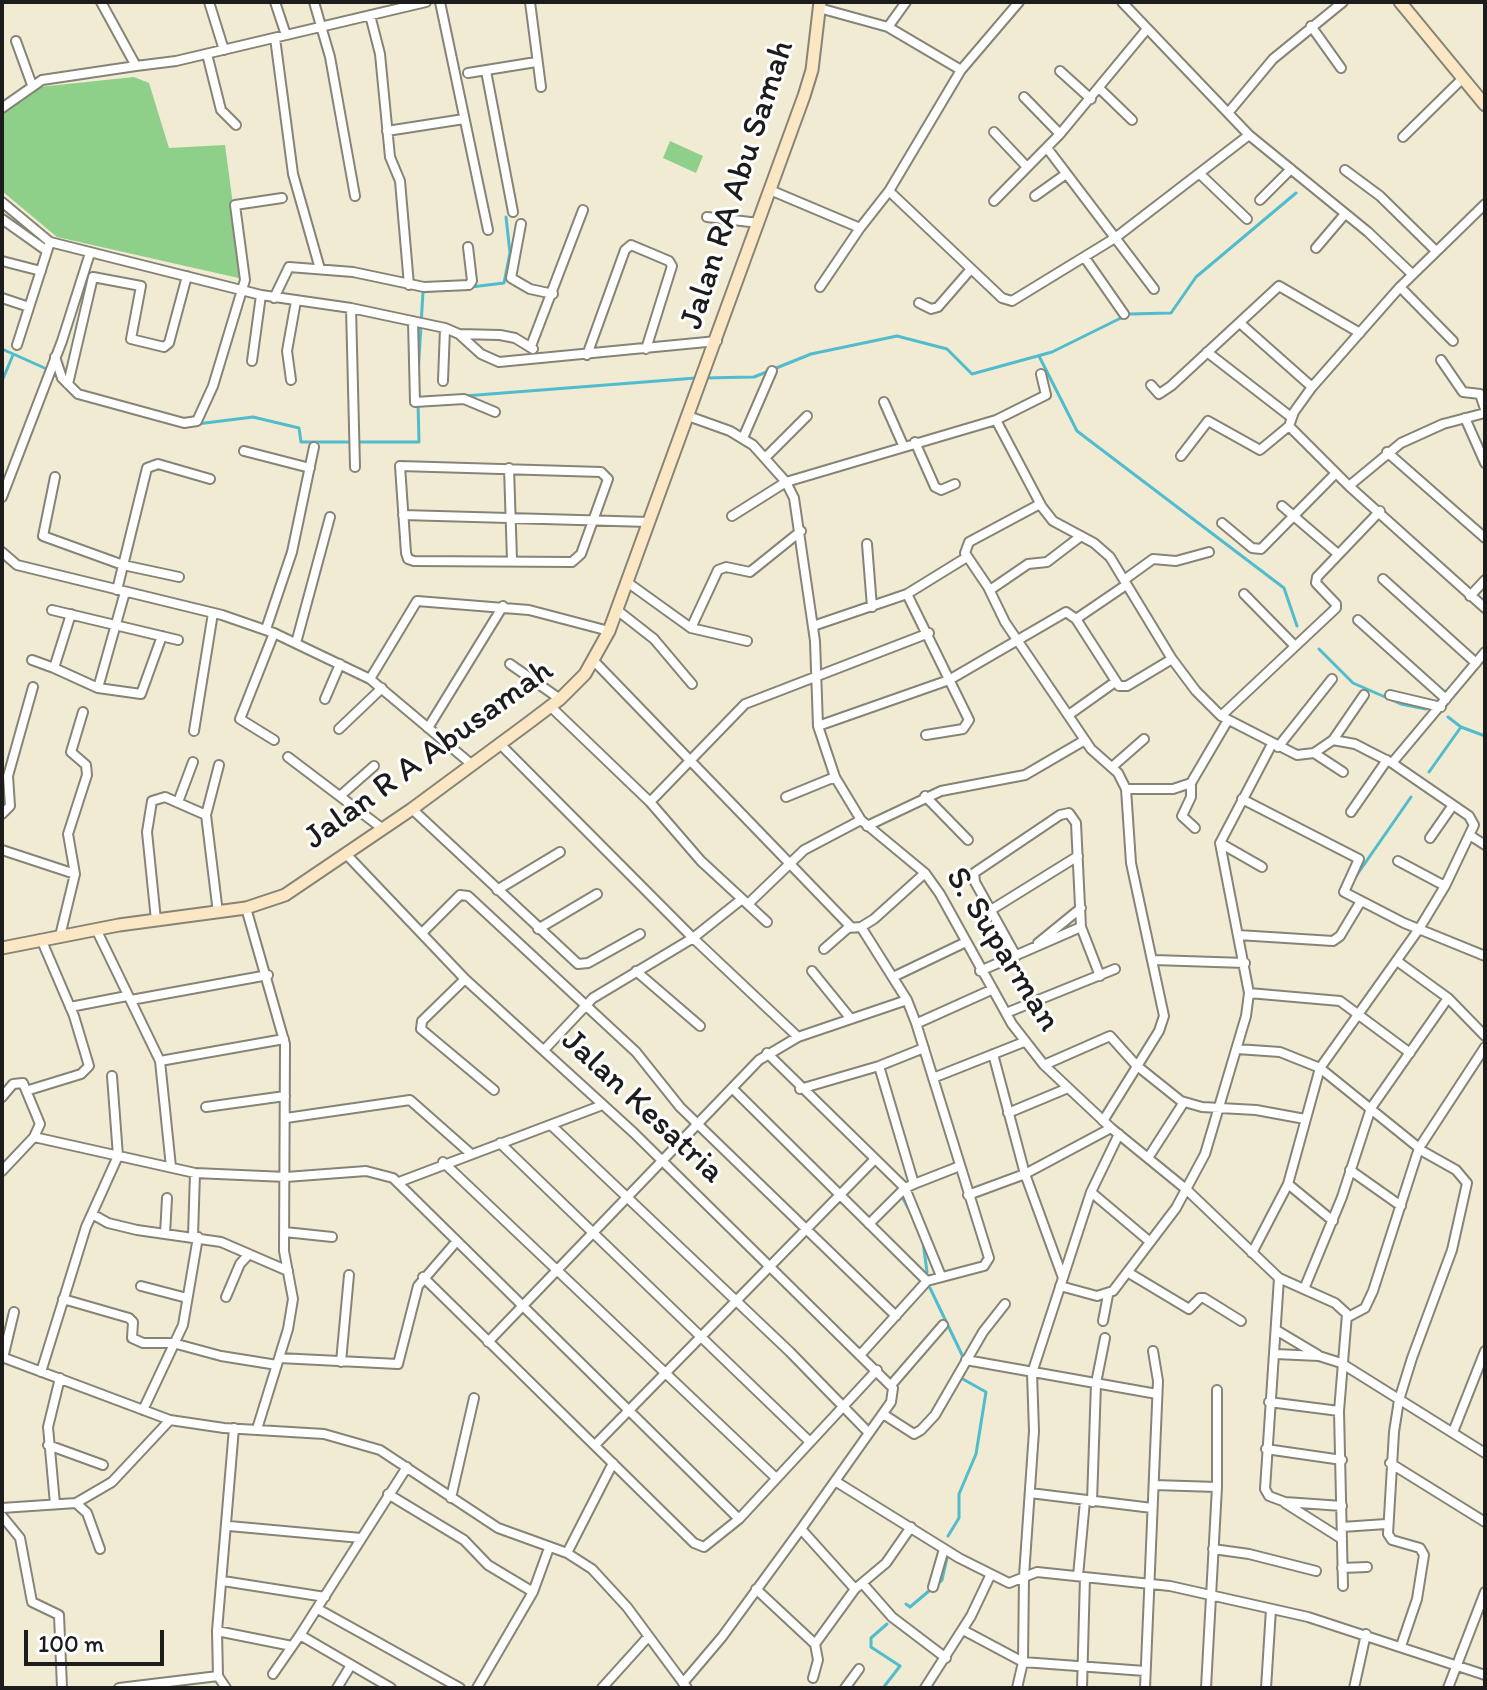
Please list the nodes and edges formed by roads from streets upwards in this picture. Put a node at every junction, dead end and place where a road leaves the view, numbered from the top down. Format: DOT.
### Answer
graph roads {
  1 [pos="101,2"];
  2 [pos="209,2"];
  3 [pos="275,2"];
  4 [pos="314,2"];
  5 [pos="426,2"];
  6 [pos="440,2"];
  7 [pos="530,2"];
  8 [pos="906,2"];
  9 [pos="1019,2"];
  10 [pos="1122,2"];
  11 [pos="1343,2"];
  12 [pos="1401,2"];
  13 [pos="819,5"];
  14 [pos="370,15"];
  15 [pos="322,26"];
  16 [pos="1311,26"];
  17 [pos="888,27"];
  18 [pos="1147,29"];
  19 [pos="286,35"];
  20 [pos="275,38"];
  21 [pos="16,41"];
  22 [pos="224,50"];
  23 [pos="207,54"];
  24 [pos="536,62"];
  25 [pos="136,66"];
  26 [pos="1341,68"];
  27 [pos="961,70"];
  28 [pos="486,71"];
  29 [pos="1060,71"];
  30 [pos="468,73"];
  31 [pos="1463,78"];
  32 [pos="32,85"];
  33 [pos="541,87"];
  34 [pos="1100,89"];
  35 [pos="1024,97"];
  36 [pos="1091,99"];
  37 [pos="1485,105"];
  38 [pos="2,108"];
  39 [pos="1228,113"];
  40 [pos="464,119"];
  41 [pos="1132,120"];
  42 [pos="236,125"];
  43 [pos="387,131"];
  44 [pos="994,132"];
  45 [pos="1060,134"];
  46 [pos="1249,135"];
  47 [pos="1403,137"];
  48 [pos="1047,148"];
  49 [pos="1027,167"];
  50 [pos="1291,169"];
  51 [pos="1345,170"];
  52 [pos="1066,174"];
  53 [pos="1200,174"];
  54 [pos="770,190"];
  55 [pos="889,191"];
  56 [pos="355,196"];
  57 [pos="1035,196"];
  58 [pos="282,198"];
  59 [pos="1260,200"];
  60 [pos="994,201"];
  61 [pos="2,202"];
  62 [pos="1485,204"];
  63 [pos="583,210"];
  64 [pos="513,212"];
  65 [pos="1345,214"];
  66 [pos="707,217"];
  67 [pos="2,219"];
  68 [pos="1247,219"];
  69 [pos="759,223"];
  70 [pos="521,224"];
  71 [pos="860,228"];
  72 [pos="488,230"];
  73 [pos="1115,238"];
  74 [pos="48,246"];
  75 [pos="468,247"];
  76 [pos="1316,248"];
  77 [pos="1436,251"];
  78 [pos="90,253"];
  79 [pos="1085,258"];
  80 [pos="2,261"];
  81 [pos="320,269"];
  82 [pos="971,269"];
  83 [pos="41,271"];
  84 [pos="1412,274"];
  85 [pos="187,276"];
  86 [pos="409,285"];
  87 [pos="820,287"];
  88 [pos="1400,287"];
  89 [pos="1154,289"];
  90 [pos="243,291"];
  91 [pos="553,294"];
  92 [pos="261,295"];
  93 [pos="2,298"];
  94 [pos="274,298"];
  95 [pos="296,301"];
  96 [pos="919,303"];
  97 [pos="29,307"];
  98 [pos="351,308"];
  99 [pos="1124,314"];
  100 [pos="419,322"];
  101 [pos="1241,324"];
  102 [pos="445,328"];
  103 [pos="1360,333"];
  104 [pos="459,334"];
  105 [pos="717,341"];
  106 [pos="1453,341"];
  107 [pos="17,345"];
  108 [pos="531,346"];
  109 [pos="646,349"];
  110 [pos="1207,352"];
  111 [pos="587,355"];
  112 [pos="538,356"];
  113 [pos="55,357"];
  114 [pos="1441,360"];
  115 [pos="252,361"];
  116 [pos="772,371"];
  117 [pos="1041,374"];
  118 [pos="703,378"];
  119 [pos="291,380"];
  120 [pos="443,381"];
  121 [pos="68,384"];
  122 [pos="1151,385"];
  123 [pos="1312,387"];
  124 [pos="884,402"];
  125 [pos="1485,411"];
  126 [pos="495,412"];
  127 [pos="688,416"];
  128 [pos="807,416"];
  129 [pos="1465,418"];
  130 [pos="996,420"];
  131 [pos="1290,421"];
  132 [pos="743,438"];
  133 [pos="915,442"];
  134 [pos="903,445"];
  135 [pos="314,447"];
  136 [pos="244,451"];
  137 [pos="1387,452"];
  138 [pos="1181,456"];
  139 [pos="765,458"];
  140 [pos="1485,463"];
  141 [pos="355,467"];
  142 [pos="310,468"];
  143 [pos="509,468"];
  144 [pos="1336,473"];
  145 [pos="55,477"];
  146 [pos="210,479"];
  147 [pos="786,482"];
  148 [pos="955,484"];
  149 [pos="1349,486"];
  150 [pos="2,497"];
  151 [pos="1040,504"];
  152 [pos="1282,506"];
  153 [pos="1380,511"];
  154 [pos="403,515"];
  155 [pos="511,516"];
  156 [pos="732,516"];
  157 [pos="1294,516"];
  158 [pos="330,517"];
  159 [pos="594,518"];
  160 [pos="649,522"];
  161 [pos="1222,523"];
  162 [pos="801,531"];
  163 [pos="1081,536"];
  164 [pos="1485,538"];
  165 [pos="867,544"];
  166 [pos="2,552"];
  167 [pos="1209,552"];
  168 [pos="1338,554"];
  169 [pos="967,557"];
  170 [pos="512,560"];
  171 [pos="123,565"];
  172 [pos="179,577"];
  173 [pos="1383,579"];
  174 [pos="1485,580"];
  175 [pos="627,582"];
  176 [pos="1125,583"];
  177 [pos="990,590"];
  178 [pos="121,591"];
  179 [pos="907,594"];
  180 [pos="1244,594"];
  181 [pos="1470,596"];
  182 [pos="503,606"];
  183 [pos="872,607"];
  184 [pos="1485,608"];
  185 [pos="52,610"];
  186 [pos="617,610"];
  187 [pos="213,613"];
  188 [pos="71,614"];
  189 [pos="1076,619"];
  190 [pos="1358,620"];
  191 [pos="115,625"];
  192 [pos="813,626"];
  193 [pos="691,628"];
  194 [pos="270,631"];
  195 [pos="609,631"];
  196 [pos="929,633"];
  197 [pos="162,636"];
  198 [pos="178,640"];
  199 [pos="747,641"];
  200 [pos="1019,641"];
  201 [pos="296,643"];
  202 [pos="1294,645"];
  203 [pos="1485,652"];
  204 [pos="1172,659"];
  205 [pos="32,660"];
  206 [pos="594,661"];
  207 [pos="1476,663"];
  208 [pos="340,664"];
  209 [pos="510,664"];
  210 [pos="54,668"];
  211 [pos="370,679"];
  212 [pos="816,679"];
  213 [pos="1332,679"];
  214 [pos="949,680"];
  215 [pos="1115,682"];
  216 [pos="692,684"];
  217 [pos="33,687"];
  218 [pos="98,688"];
  219 [pos="382,688"];
  220 [pos="1364,695"];
  221 [pos="1390,695"];
  222 [pos="325,699"];
  223 [pos="555,702"];
  224 [pos="1443,703"];
  225 [pos="83,712"];
  226 [pos="1070,714"];
  227 [pos="1224,718"];
  228 [pos="818,726"];
  229 [pos="428,728"];
  230 [pos="339,729"];
  231 [pos="194,731"];
  232 [pos="926,735"];
  233 [pos="1144,739"];
  234 [pos="274,740"];
  235 [pos="1085,740"];
  236 [pos="1333,740"];
  237 [pos="499,743"];
  238 [pos="1275,745"];
  239 [pos="1314,753"];
  240 [pos="288,757"];
  241 [pos="193,762"];
  242 [pos="692,762"];
  243 [pos="1390,762"];
  244 [pos="470,763"];
  245 [pos="219,765"];
  246 [pos="374,766"];
  247 [pos="1112,767"];
  248 [pos="1343,772"];
  249 [pos="835,777"];
  250 [pos="1191,783"];
  251 [pos="1126,789"];
  252 [pos="340,796"];
  253 [pos="925,796"];
  254 [pos="786,797"];
  255 [pos="1242,799"];
  256 [pos="178,802"];
  257 [pos="650,802"];
  258 [pos="1453,805"];
  259 [pos="412,809"];
  260 [pos="1351,812"];
  261 [pos="2,814"];
  262 [pos="206,815"];
  263 [pos="1485,821"];
  264 [pos="864,823"];
  265 [pos="1474,825"];
  266 [pos="1195,828"];
  267 [pos="383,829"];
  268 [pos="1471,836"];
  269 [pos="1430,838"];
  270 [pos="968,840"];
  271 [pos="1220,843"];
  272 [pos="1485,845"];
  273 [pos="2,850"];
  274 [pos="560,852"];
  275 [pos="346,854"];
  276 [pos="1078,856"];
  277 [pos="1398,861"];
  278 [pos="791,862"];
  279 [pos="1262,867"];
  280 [pos="925,873"];
  281 [pos="75,874"];
  282 [pos="1445,886"];
  283 [pos="497,890"];
  284 [pos="597,894"];
  285 [pos="745,901"];
  286 [pos="1361,901"];
  287 [pos="246,908"];
  288 [pos="1081,908"];
  289 [pos="991,910"];
  290 [pos="218,913"];
  291 [pos="156,920"];
  292 [pos="767,922"];
  293 [pos="856,927"];
  294 [pos="1081,927"];
  295 [pos="96,929"];
  296 [pos="538,929"];
  297 [pos="1419,929"];
  298 [pos="422,933"];
  299 [pos="640,934"];
  300 [pos="1238,935"];
  301 [pos="60,936"];
  302 [pos="693,938"];
  303 [pos="41,939"];
  304 [pos="966,942"];
  305 [pos="2,948"];
  306 [pos="824,949"];
  307 [pos="1031,949"];
  308 [pos="1016,956"];
  309 [pos="1485,956"];
  310 [pos="1154,960"];
  311 [pos="1397,961"];
  312 [pos="1245,963"];
  313 [pos="1115,969"];
  314 [pos="636,971"];
  315 [pos="812,971"];
  316 [pos="980,971"];
  317 [pos="268,975"];
  318 [pos="1100,976"];
  319 [pos="893,977"];
  320 [pos="465,979"];
  321 [pos="991,990"];
  322 [pos="1249,993"];
  323 [pos="129,998"];
  324 [pos="1448,998"];
  325 [pos="907,1000"];
  326 [pos="586,1006"];
  327 [pos="70,1007"];
  328 [pos="1006,1013"];
  329 [pos="1360,1016"];
  330 [pos="851,1019"];
  331 [pos="920,1022"];
  332 [pos="700,1026"];
  333 [pos="1485,1036"];
  334 [pos="798,1037"];
  335 [pos="284,1039"];
  336 [pos="1024,1042"];
  337 [pos="1485,1047"];
  338 [pos="924,1048"];
  339 [pos="1237,1049"];
  340 [pos="544,1050"];
  341 [pos="767,1053"];
  342 [pos="1410,1053"];
  343 [pos="993,1054"];
  344 [pos="160,1061"];
  345 [pos="1044,1065"];
  346 [pos="1136,1065"];
  347 [pos="879,1066"];
  348 [pos="1320,1068"];
  349 [pos="112,1076"];
  350 [pos="933,1078"];
  351 [pos="732,1088"];
  352 [pos="1068,1088"];
  353 [pos="800,1089"];
  354 [pos="29,1090"];
  355 [pos="494,1090"];
  356 [pos="285,1096"];
  357 [pos="2,1097"];
  358 [pos="1184,1102"];
  359 [pos="600,1106"];
  360 [pos="206,1107"];
  361 [pos="1371,1108"];
  362 [pos="1220,1109"];
  363 [pos="1008,1113"];
  364 [pos="286,1118"];
  365 [pos="1305,1119"];
  366 [pos="698,1124"];
  367 [pos="1107,1124"];
  368 [pos="551,1125"];
  369 [pos="1119,1134"];
  370 [pos="34,1137"];
  371 [pos="500,1143"];
  372 [pos="1419,1148"];
  373 [pos="470,1153"];
  374 [pos="118,1156"];
  375 [pos="1148,1158"];
  376 [pos="875,1159"];
  377 [pos="443,1162"];
  378 [pos="663,1162"];
  379 [pos="960,1166"];
  380 [pos="171,1167"];
  381 [pos="1350,1170"];
  382 [pos="2,1171"];
  383 [pos="195,1173"];
  384 [pos="1025,1174"];
  385 [pos="286,1177"];
  386 [pos="399,1182"];
  387 [pos="1288,1184"];
  388 [pos="910,1186"];
  389 [pos="1187,1190"];
  390 [pos="1091,1192"];
  391 [pos="968,1195"];
  392 [pos="841,1196"];
  393 [pos="167,1198"];
  394 [pos="628,1198"];
  395 [pos="1401,1206"];
  396 [pos="92,1214"];
  397 [pos="1333,1221"];
  398 [pos="869,1224"];
  399 [pos="808,1230"];
  400 [pos="285,1232"];
  401 [pos="596,1233"];
  402 [pos="165,1234"];
  403 [pos="195,1237"];
  404 [pos="332,1237"];
  405 [pos="1149,1241"];
  406 [pos="456,1242"];
  407 [pos="1252,1253"];
  408 [pos="249,1254"];
  409 [pos="772,1267"];
  410 [pos="559,1269"];
  411 [pos="288,1271"];
  412 [pos="1129,1273"];
  413 [pos="349,1275"];
  414 [pos="941,1276"];
  415 [pos="423,1277"];
  416 [pos="1279,1278"];
  417 [pos="927,1281"];
  418 [pos="1062,1282"];
  419 [pos="141,1286"];
  420 [pos="1304,1289"];
  421 [pos="1108,1295"];
  422 [pos="226,1297"];
  423 [pos="187,1298"];
  424 [pos="63,1299"];
  425 [pos="738,1302"];
  426 [pos="1005,1304"];
  427 [pos="523,1307"];
  428 [pos="14,1312"];
  429 [pos="896,1316"];
  430 [pos="1348,1317"];
  431 [pos="1103,1321"];
  432 [pos="1241,1321"];
  433 [pos="943,1325"];
  434 [pos="1276,1330"];
  435 [pos="703,1338"];
  436 [pos="1105,1338"];
  437 [pos="488,1342"];
  438 [pos="173,1343"];
  439 [pos="1153,1351"];
  440 [pos="1485,1351"];
  441 [pos="861,1354"];
  442 [pos="1275,1354"];
  443 [pos="1319,1356"];
  444 [pos="3,1358"];
  445 [pos="966,1360"];
  446 [pos="278,1361"];
  447 [pos="341,1362"];
  448 [pos="1341,1363"];
  449 [pos="877,1370"];
  450 [pos="41,1372"];
  451 [pos="1032,1373"];
  452 [pos="665,1374"];
  453 [pos="60,1378"];
  454 [pos="1096,1383"];
  455 [pos="892,1384"];
  456 [pos="1217,1390"];
  457 [pos="1157,1394"];
  458 [pos="474,1398"];
  459 [pos="1399,1400"];
  460 [pos="1269,1402"];
  461 [pos="844,1407"];
  462 [pos="143,1410"];
  463 [pos="631,1410"];
  464 [pos="1339,1411"];
  465 [pos="883,1414"];
  466 [pos="170,1420"];
  467 [pos="234,1428"];
  468 [pos="257,1429"];
  469 [pos="1453,1432"];
  470 [pos="869,1433"];
  471 [pos="810,1442"];
  472 [pos="48,1445"];
  473 [pos="595,1445"];
  474 [pos="1266,1449"];
  475 [pos="1485,1453"];
  476 [pos="1342,1460"];
  477 [pos="613,1463"];
  478 [pos="1390,1463"];
  479 [pos="103,1465"];
  480 [pos="407,1467"];
  481 [pos="776,1478"];
  482 [pos="835,1481"];
  483 [pos="1154,1485"];
  484 [pos="1217,1487"];
  485 [pos="1030,1493"];
  486 [pos="388,1494"];
  487 [pos="451,1498"];
  488 [pos="1089,1502"];
  489 [pos="1285,1502"];
  490 [pos="76,1503"];
  491 [pos="55,1504"];
  492 [pos="1342,1506"];
  493 [pos="2,1508"];
  494 [pos="1152,1508"];
  495 [pos="2,1516"];
  496 [pos="739,1519"];
  497 [pos="1485,1522"];
  498 [pos="1386,1524"];
  499 [pos="229,1526"];
  500 [pos="911,1527"];
  501 [pos="1342,1527"];
  502 [pos="801,1529"];
  503 [pos="361,1538"];
  504 [pos="1342,1539"];
  505 [pos="549,1548"];
  506 [pos="100,1549"];
  507 [pos="944,1549"];
  508 [pos="1213,1549"];
  509 [pos="567,1553"];
  510 [pos="1367,1567"];
  511 [pos="1342,1568"];
  512 [pos="1316,1571"];
  513 [pos="990,1576"];
  514 [pos="1024,1576"];
  515 [pos="1082,1577"];
  516 [pos="223,1581"];
  517 [pos="1147,1583"];
  518 [pos="859,1586"];
  519 [pos="1343,1586"];
  520 [pos="933,1587"];
  521 [pos="756,1589"];
  522 [pos="533,1592"];
  523 [pos="1485,1592"];
  524 [pos="1210,1595"];
  525 [pos="325,1597"];
  526 [pos="318,1609"];
  527 [pos="1271,1609"];
  528 [pos="963,1630"];
  529 [pos="217,1631"];
  530 [pos="1366,1634"];
  531 [pos="300,1635"];
  532 [pos="648,1637"];
  533 [pos="815,1644"];
  534 [pos="292,1646"];
  535 [pos="1401,1646"];
  536 [pos="946,1658"];
  537 [pos="1023,1662"];
  538 [pos="351,1665"];
  539 [pos="1457,1665"];
  540 [pos="1083,1667"];
  541 [pos="859,1669"];
  542 [pos="1145,1671"];
  543 [pos="273,1674"];
  544 [pos="1485,1675"];
  545 [pos="218,1676"];
  546 [pos="813,1678"];
  547 [pos="152,1686"];
  548 [pos="685,1686"];
  549 [pos="1148,1687"];
  550 [pos="62,1688"];
  551 [pos="119,1688"];
  552 [pos="226,1688"];
  553 [pos="337,1688"];
  554 [pos="391,1688"];
  555 [pos="460,1688"];
  556 [pos="477,1688"];
  557 [pos="602,1688"];
  558 [pos="845,1688"];
  559 [pos="925,1688"];
  560 [pos="1017,1688"];
  561 [pos="1082,1688"];
  562 [pos="1206,1688"];
  563 [pos="1266,1688"];
  564 [pos="1354,1688"];
  565 [pos="1448,1688"];
  1 -- 25 [label="street"];
  2 -- 22 [label="street"];
  3 -- 19 [label="street"];
  4 -- 15 [label="street"];
  5 -- 14 [label="street"];
  6 -- 40 [label="street"];
  7 -- 24 [label="street"];
  8 -- 17 [label="street"];
  9 -- 27 [label="street"];
  10 -- 18 [label="street"];
  11 -- 16 [label="street"];
  12 -- 31 [label="street"];
  13 -- 17 [label="street"];
  13 -- 54 [label="street, Jalan RA Abu Samah"];
  14 -- 15 [label="street"];
  14 -- 43 [label="street"];
  15 -- 19 [label="street"];
  15 -- 56 [label="street"];
  16 -- 26 [label="street"];
  16 -- 39 [label="street"];
  17 -- 27 [label="street"];
  18 -- 34 [label="street"];
  18 -- 39 [label="street"];
  19 -- 20 [label="street"];
  20 -- 22 [label="street"];
  20 -- 81 [label="street"];
  21 -- 32 [label="street"];
  22 -- 23 [label="street"];
  23 -- 25 [label="street"];
  23 -- 42 [label="street"];
  24 -- 28 [label="street"];
  24 -- 33 [label="street"];
  25 -- 32 [label="street"];
  27 -- 55 [label="street"];
  28 -- 30 [label="street"];
  28 -- 64 [label="street"];
  29 -- 36 [label="street"];
  31 -- 37 [label="street"];
  31 -- 47 [label="street"];
  32 -- 38 [label="street"];
  34 -- 36 [label="street"];
  34 -- 41 [label="street"];
  35 -- 45 [label="street"];
  36 -- 45 [label="street"];
  39 -- 46 [label="street"];
  40 -- 43 [label="street"];
  40 -- 72 [label="street"];
  43 -- 86 [label="street"];
  44 -- 49 [label="street"];
  45 -- 48 [label="street"];
  46 -- 50 [label="street"];
  46 -- 53 [label="street"];
  48 -- 49 [label="street"];
  48 -- 52 [label="street"];
  49 -- 60 [label="street"];
  50 -- 59 [label="street"];
  50 -- 65 [label="street"];
  51 -- 77 [label="street"];
  52 -- 57 [label="street"];
  52 -- 73 [label="street"];
  53 -- 68 [label="street"];
  53 -- 73 [label="street"];
  54 -- 69 [label="street, Jalan RA Abu Samah"];
  54 -- 71 [label="street"];
  55 -- 71 [label="street"];
  55 -- 82 [label="street"];
  58 -- 90 [label="street"];
  61 -- 74 [label="street"];
  62 -- 77 [label="street"];
  63 -- 91 [label="street"];
  65 -- 76 [label="street"];
  65 -- 84 [label="street"];
  66 -- 69 [label="street"];
  67 -- 74 [label="street"];
  69 -- 105 [label="street, Jalan RA Abu Samah"];
  70 -- 91 [label="street"];
  71 -- 87 [label="street"];
  73 -- 79 [label="street"];
  73 -- 89 [label="street"];
  74 -- 78 [label="street"];
  74 -- 83 [label="street"];
  75 -- 86 [label="street"];
  77 -- 84 [label="street"];
  78 -- 85 [label="street"];
  78 -- 113 [label="street"];
  79 -- 82 [label="street"];
  79 -- 99 [label="street"];
  80 -- 83 [label="street"];
  81 -- 86 [label="street"];
  81 -- 94 [label="street"];
  82 -- 96 [label="street"];
  83 -- 97 [label="street"];
  84 -- 88 [label="street"];
  85 -- 90 [label="street"];
  85 -- 121 [label="street"];
  88 -- 103 [label="street"];
  88 -- 106 [label="street"];
  90 -- 92 [label="street"];
  90 -- 121 [label="street"];
  91 -- 108 [label="street"];
  92 -- 94 [label="street"];
  92 -- 115 [label="street"];
  93 -- 97 [label="street"];
  94 -- 95 [label="street"];
  95 -- 98 [label="street"];
  95 -- 119 [label="street"];
  97 -- 107 [label="street"];
  98 -- 100 [label="street"];
  98 -- 141 [label="street"];
  100 -- 102 [label="street"];
  100 -- 126 [label="street"];
  101 -- 103 [label="street"];
  101 -- 110 [label="street"];
  101 -- 123 [label="street"];
  102 -- 104 [label="street"];
  102 -- 120 [label="street"];
  103 -- 123 [label="street"];
  104 -- 108 [label="street"];
  104 -- 112 [label="street"];
  105 -- 109 [label="street"];
  105 -- 118 [label="street, Jalan RA Abu Samah"];
  108 -- 112 [label="street"];
  109 -- 111 [label="street"];
  109 -- 111 [label="street"];
  110 -- 122 [label="street"];
  110 -- 131 [label="street"];
  111 -- 112 [label="street"];
  113 -- 121 [label="street"];
  113 -- 150 [label="street"];
  114 -- 125 [label="street"];
  116 -- 132 [label="street"];
  117 -- 130 [label="street"];
  118 -- 127 [label="street, Jalan R A Abusamah"];
  123 -- 131 [label="street"];
  124 -- 134 [label="street"];
  125 -- 129 [label="street"];
  127 -- 132 [label="street, S. Suparman"];
  127 -- 160 [label="street, Jalan R A Abusamah"];
  128 -- 139 [label="street"];
  129 -- 137 [label="street"];
  129 -- 140 [label="street"];
  130 -- 133 [label="street"];
  130 -- 151 [label="street"];
  131 -- 138 [label="street"];
  131 -- 144 [label="street"];
  132 -- 139 [label="street, S. Suparman"];
  133 -- 134 [label="street"];
  133 -- 148 [label="street"];
  134 -- 147 [label="street"];
  135 -- 142 [label="street"];
  136 -- 142 [label="street"];
  137 -- 149 [label="street"];
  137 -- 164 [label="street"];
  139 -- 147 [label="street, S. Suparman"];
  142 -- 194 [label="street"];
  143 -- 154 [label="street"];
  143 -- 155 [label="street"];
  143 -- 159 [label="street"];
  144 -- 149 [label="street"];
  144 -- 157 [label="street"];
  145 -- 171 [label="street"];
  146 -- 171 [label="street"];
  147 -- 156 [label="street"];
  147 -- 162 [label="street, S. Suparman"];
  149 -- 153 [label="street"];
  151 -- 163 [label="street"];
  151 -- 169 [label="street"];
  152 -- 157 [label="street"];
  153 -- 168 [label="street"];
  153 -- 181 [label="street"];
  154 -- 155 [label="street"];
  154 -- 170 [label="street"];
  155 -- 159 [label="street"];
  155 -- 170 [label="street"];
  157 -- 161 [label="street"];
  157 -- 168 [label="street"];
  158 -- 201 [label="street"];
  159 -- 160 [label="street"];
  159 -- 170 [label="street"];
  160 -- 175 [label="street, Jalan R A Abusamah"];
  162 -- 192 [label="street, S. Suparman"];
  162 -- 193 [label="street"];
  163 -- 176 [label="street"];
  163 -- 177 [label="street"];
  165 -- 183 [label="street"];
  166 -- 178 [label="street"];
  167 -- 176 [label="street"];
  168 -- 202 [label="street"];
  169 -- 177 [label="street"];
  169 -- 179 [label="street"];
  171 -- 172 [label="street"];
  171 -- 178 [label="street"];
  173 -- 207 [label="street"];
  174 -- 181 [label="street"];
  175 -- 186 [label="street, Jalan R A Abusamah"];
  175 -- 193 [label="street"];
  176 -- 189 [label="street"];
  176 -- 204 [label="street"];
  177 -- 200 [label="street"];
  178 -- 187 [label="street"];
  178 -- 191 [label="street"];
  179 -- 183 [label="street"];
  179 -- 196 [label="street"];
  180 -- 202 [label="street"];
  181 -- 184 [label="street"];
  182 -- 195 [label="street"];
  182 -- 211 [label="street"];
  182 -- 229 [label="street"];
  183 -- 192 [label="street"];
  185 -- 188 [label="street"];
  186 -- 195 [label="street, Jalan R A Abusamah"];
  186 -- 216 [label="street"];
  187 -- 194 [label="street"];
  187 -- 231 [label="street"];
  188 -- 191 [label="street"];
  188 -- 210 [label="street"];
  189 -- 200 [label="street"];
  189 -- 215 [label="street"];
  190 -- 224 [label="street"];
  191 -- 197 [label="street"];
  191 -- 218 [label="street"];
  192 -- 212 [label="street, S. Suparman"];
  193 -- 199 [label="street"];
  194 -- 201 [label="street"];
  194 -- 234 [label="street"];
  195 -- 206 [label="street, Jalan R A Abusamah"];
  196 -- 212 [label="street"];
  196 -- 214 [label="street"];
  197 -- 198 [label="street"];
  197 -- 218 [label="street"];
  200 -- 214 [label="street"];
  200 -- 226 [label="street"];
  201 -- 208 [label="street"];
  202 -- 227 [label="street"];
  203 -- 207 [label="street"];
  204 -- 215 [label="street"];
  204 -- 227 [label="street"];
  205 -- 210 [label="street"];
  206 -- 223 [label="street, Jalan R A Abusamah"];
  206 -- 242 [label="street"];
  207 -- 224 [label="street"];
  208 -- 211 [label="street"];
  208 -- 222 [label="street"];
  209 -- 223 [label="street"];
  210 -- 218 [label="street"];
  211 -- 219 [label="street"];
  212 -- 228 [label="street, S. Suparman"];
  212 -- 242 [label="street"];
  213 -- 238 [label="street"];
  214 -- 228 [label="street"];
  214 -- 232 [label="street"];
  215 -- 226 [label="street"];
  217 -- 261 [label="street"];
  219 -- 229 [label="street"];
  219 -- 230 [label="street"];
  220 -- 236 [label="street"];
  221 -- 224 [label="street"];
  223 -- 237 [label="street, Jalan R A Abusamah"];
  223 -- 257 [label="street"];
  224 -- 243 [label="street"];
  225 -- 281 [label="street"];
  226 -- 235 [label="street"];
  227 -- 238 [label="street"];
  227 -- 250 [label="street"];
  228 -- 249 [label="street, S. Suparman"];
  229 -- 244 [label="street"];
  233 -- 247 [label="street"];
  235 -- 247 [label="street"];
  235 -- 253 [label="street"];
  236 -- 239 [label="street"];
  236 -- 243 [label="street"];
  237 -- 244 [label="street, Jalan R A Abusamah"];
  237 -- 302 [label="street"];
  238 -- 239 [label="street"];
  238 -- 255 [label="street"];
  239 -- 248 [label="street"];
  240 -- 252 [label="street"];
  241 -- 256 [label="street"];
  242 -- 257 [label="street"];
  242 -- 278 [label="street"];
  243 -- 258 [label="street"];
  243 -- 260 [label="street"];
  244 -- 259 [label="street, Jalan R A Abusamah"];
  245 -- 262 [label="street"];
  246 -- 252 [label="street"];
  247 -- 251 [label="street"];
  249 -- 254 [label="street"];
  249 -- 264 [label="street, S. Suparman"];
  250 -- 251 [label="street"];
  250 -- 266 [label="street"];
  251 -- 310 [label="street"];
  252 -- 267 [label="street"];
  253 -- 264 [label="street"];
  253 -- 270 [label="street"];
  255 -- 271 [label="street"];
  255 -- 286 [label="street"];
  256 -- 262 [label="street"];
  256 -- 291 [label="street"];
  257 -- 285 [label="street"];
  258 -- 265 [label="street"];
  258 -- 269 [label="street"];
  259 -- 267 [label="street, Jalan R A Abusamah"];
  259 -- 283 [label="street"];
  262 -- 290 [label="street"];
  263 -- 265 [label="street"];
  264 -- 278 [label="street"];
  264 -- 280 [label="street, S. Suparman"];
  265 -- 268 [label="street"];
  267 -- 275 [label="street, Jalan R A Abusamah"];
  268 -- 272 [label="street"];
  268 -- 282 [label="street"];
  271 -- 279 [label="street"];
  271 -- 300 [label="street"];
  273 -- 281 [label="street"];
  274 -- 283 [label="street"];
  275 -- 287 [label="street, Jalan R A Abusamah"];
  275 -- 298 [label="street, Jalan Kesatria"];
  276 -- 288 [label="street"];
  276 -- 289 [label="street"];
  276 -- 289 [label="street"];
  277 -- 282 [label="street"];
  278 -- 285 [label="street"];
  278 -- 293 [label="street"];
  280 -- 293 [label="street"];
  280 -- 304 [label="street, S. Suparman"];
  281 -- 301 [label="street"];
  282 -- 297 [label="street"];
  283 -- 296 [label="street"];
  284 -- 296 [label="street"];
  285 -- 292 [label="street"];
  285 -- 302 [label="street"];
  286 -- 297 [label="street"];
  286 -- 300 [label="street"];
  287 -- 290 [label="street, Jalan R A Abusamah"];
  287 -- 317 [label="street"];
  288 -- 294 [label="street"];
  288 -- 307 [label="street"];
  289 -- 308 [label="street"];
  290 -- 291 [label="street, Jalan R A Abusamah"];
  291 -- 295 [label="street, Jalan R A Abusamah"];
  293 -- 306 [label="street"];
  293 -- 319 [label="street"];
  294 -- 307 [label="street"];
  294 -- 318 [label="street"];
  295 -- 301 [label="street, Jalan R A Abusamah"];
  295 -- 323 [label="street"];
  296 -- 299 [label="street"];
  297 -- 309 [label="street"];
  297 -- 311 [label="street"];
  298 -- 320 [label="street, Jalan Kesatria"];
  298 -- 326 [label="street"];
  300 -- 312 [label="street"];
  301 -- 303 [label="street, Jalan R A Abusamah"];
  302 -- 314 [label="street"];
  302 -- 334 [label="street"];
  303 -- 305 [label="street, Jalan R A Abusamah"];
  303 -- 327 [label="street"];
  304 -- 316 [label="street, S. Suparman"];
  304 -- 319 [label="street"];
  307 -- 308 [label="street"];
  308 -- 316 [label="street"];
  310 -- 312 [label="street"];
  310 -- 346 [label="street"];
  311 -- 324 [label="street"];
  311 -- 329 [label="street"];
  312 -- 322 [label="street"];
  313 -- 318 [label="street"];
  314 -- 326 [label="street"];
  314 -- 332 [label="street"];
  315 -- 330 [label="street"];
  316 -- 321 [label="street, S. Suparman"];
  317 -- 323 [label="street"];
  317 -- 335 [label="street"];
  318 -- 328 [label="street"];
  319 -- 325 [label="street"];
  320 -- 340 [label="street, Jalan Kesatria"];
  320 -- 355 [label="street"];
  321 -- 328 [label="street, S. Suparman"];
  321 -- 331 [label="street"];
  322 -- 329 [label="street"];
  322 -- 339 [label="street"];
  323 -- 327 [label="street"];
  323 -- 344 [label="street"];
  324 -- 333 [label="street"];
  324 -- 342 [label="street"];
  325 -- 330 [label="street"];
  325 -- 338 [label="street"];
  326 -- 340 [label="street"];
  326 -- 366 [label="street"];
  327 -- 354 [label="street"];
  328 -- 336 [label="street, S. Suparman"];
  329 -- 342 [label="street"];
  329 -- 348 [label="street"];
  330 -- 334 [label="street"];
  334 -- 341 [label="street"];
  335 -- 344 [label="street"];
  335 -- 356 [label="street"];
  336 -- 343 [label="street"];
  336 -- 345 [label="street, S. Suparman"];
  337 -- 372 [label="street"];
  338 -- 347 [label="street"];
  338 -- 350 [label="street"];
  339 -- 348 [label="street"];
  339 -- 362 [label="street"];
  340 -- 359 [label="street, Jalan Kesatria"];
  341 -- 351 [label="street"];
  341 -- 353 [label="street"];
  342 -- 361 [label="street"];
  343 -- 350 [label="street"];
  343 -- 363 [label="street"];
  344 -- 380 [label="street"];
  345 -- 346 [label="street"];
  345 -- 352 [label="street, S. Suparman"];
  346 -- 358 [label="street"];
  346 -- 367 [label="street"];
  347 -- 353 [label="street"];
  347 -- 388 [label="street"];
  348 -- 361 [label="street"];
  348 -- 365 [label="street"];
  349 -- 374 [label="street"];
  350 -- 379 [label="street"];
  351 -- 366 [label="street"];
  351 -- 392 [label="street"];
  352 -- 363 [label="street"];
  352 -- 367 [label="street, S. Suparman"];
  353 -- 376 [label="street"];
  354 -- 357 [label="street"];
  354 -- 370 [label="street"];
  356 -- 360 [label="street"];
  356 -- 364 [label="street"];
  358 -- 362 [label="street"];
  358 -- 375 [label="street"];
  359 -- 368 [label="street"];
  359 -- 378 [label="street, Jalan Kesatria"];
  361 -- 372 [label="street"];
  361 -- 381 [label="street"];
  362 -- 365 [label="street"];
  362 -- 389 [label="street"];
  363 -- 384 [label="street"];
  364 -- 373 [label="street"];
  364 -- 385 [label="street"];
  365 -- 387 [label="street"];
  366 -- 378 [label="street"];
  366 -- 399 [label="street"];
  367 -- 369 [label="street, S. Suparman"];
  367 -- 384 [label="street"];
  368 -- 371 [label="street"];
  368 -- 394 [label="street"];
  369 -- 375 [label="street, S. Suparman"];
  369 -- 390 [label="street"];
  370 -- 374 [label="street"];
  370 -- 382 [label="street"];
  371 -- 373 [label="street"];
  371 -- 401 [label="street"];
  372 -- 395 [label="street"];
  372 -- 459 [label="street"];
  373 -- 377 [label="street"];
  374 -- 380 [label="street"];
  374 -- 396 [label="street"];
  375 -- 389 [label="street, S. Suparman"];
  376 -- 388 [label="street"];
  376 -- 392 [label="street"];
  377 -- 386 [label="street"];
  377 -- 410 [label="street"];
  378 -- 394 [label="street"];
  378 -- 409 [label="street, Jalan Kesatria"];
  379 -- 388 [label="street"];
  379 -- 391 [label="street"];
  380 -- 383 [label="street"];
  381 -- 395 [label="street"];
  381 -- 397 [label="street"];
  383 -- 385 [label="street"];
  383 -- 403 [label="street"];
  384 -- 391 [label="street"];
  384 -- 418 [label="street"];
  385 -- 386 [label="street"];
  385 -- 400 [label="street"];
  386 -- 406 [label="street"];
  387 -- 397 [label="street"];
  387 -- 407 [label="street"];
  388 -- 398 [label="street"];
  388 -- 414 [label="street"];
  389 -- 405 [label="street"];
  389 -- 407 [label="street, S. Suparman"];
  390 -- 405 [label="street"];
  390 -- 418 [label="street"];
  391 -- 414 [label="street"];
  392 -- 398 [label="street"];
  392 -- 399 [label="street"];
  393 -- 402 [label="street"];
  394 -- 401 [label="street"];
  394 -- 425 [label="street"];
  395 -- 430 [label="street"];
  396 -- 402 [label="street"];
  396 -- 424 [label="street"];
  397 -- 420 [label="street"];
  398 -- 417 [label="street"];
  399 -- 409 [label="street"];
  399 -- 429 [label="street"];
  400 -- 404 [label="street"];
  400 -- 411 [label="street"];
  401 -- 410 [label="street"];
  401 -- 435 [label="street"];
  402 -- 403 [label="street"];
  403 -- 408 [label="street"];
  403 -- 423 [label="street"];
  405 -- 412 [label="street"];
  406 -- 415 [label="street"];
  406 -- 427 [label="street"];
  407 -- 416 [label="street, S. Suparman"];
  408 -- 411 [label="street"];
  408 -- 422 [label="street"];
  409 -- 425 [label="street"];
  409 -- 441 [label="street, Jalan Kesatria"];
  410 -- 427 [label="street"];
  410 -- 452 [label="street"];
  411 -- 446 [label="street"];
  412 -- 421 [label="street"];
  412 -- 432 [label="street"];
  413 -- 447 [label="street"];
  414 -- 417 [label="street"];
  415 -- 437 [label="street"];
  415 -- 447 [label="street"];
  416 -- 420 [label="street, S. Suparman"];
  416 -- 434 [label="street"];
  417 -- 429 [label="street"];
  418 -- 421 [label="street"];
  418 -- 451 [label="street"];
  419 -- 423 [label="street"];
  420 -- 430 [label="street, S. Suparman"];
  421 -- 431 [label="street"];
  423 -- 438 [label="street"];
  424 -- 438 [label="street"];
  424 -- 450 [label="street"];
  425 -- 435 [label="street"];
  425 -- 461 [label="street"];
  426 -- 445 [label="street"];
  427 -- 437 [label="street"];
  427 -- 463 [label="street"];
  428 -- 444 [label="street"];
  429 -- 441 [label="street"];
  430 -- 448 [label="street"];
  433 -- 455 [label="street"];
  434 -- 442 [label="street"];
  434 -- 443 [label="street"];
  435 -- 452 [label="street"];
  435 -- 471 [label="street"];
  436 -- 454 [label="street"];
  437 -- 473 [label="street"];
  438 -- 446 [label="street"];
  438 -- 462 [label="street"];
  439 -- 457 [label="street"];
  440 -- 469 [label="street"];
  441 -- 449 [label="street, Jalan Kesatria"];
  442 -- 443 [label="street"];
  442 -- 460 [label="street"];
  443 -- 448 [label="street"];
  444 -- 450 [label="street"];
  445 -- 451 [label="street"];
  445 -- 465 [label="street"];
  446 -- 447 [label="street"];
  446 -- 468 [label="street"];
  448 -- 459 [label="street"];
  448 -- 464 [label="street"];
  449 -- 455 [label="street, Jalan Kesatria"];
  449 -- 461 [label="street"];
  450 -- 453 [label="street"];
  451 -- 454 [label="street"];
  451 -- 485 [label="street"];
  452 -- 463 [label="street"];
  452 -- 481 [label="street"];
  453 -- 462 [label="street"];
  453 -- 472 [label="street"];
  454 -- 457 [label="street"];
  454 -- 488 [label="street"];
  455 -- 465 [label="street"];
  456 -- 484 [label="street"];
  457 -- 483 [label="street"];
  458 -- 487 [label="street"];
  459 -- 469 [label="street"];
  459 -- 478 [label="street"];
  460 -- 464 [label="street"];
  460 -- 474 [label="street"];
  461 -- 470 [label="street"];
  461 -- 471 [label="street"];
  462 -- 466 [label="street"];
  463 -- 473 [label="street"];
  463 -- 496 [label="street"];
  464 -- 476 [label="street"];
  465 -- 470 [label="street"];
  466 -- 467 [label="street"];
  466 -- 490 [label="street"];
  467 -- 468 [label="street"];
  467 -- 499 [label="street"];
  468 -- 480 [label="street"];
  469 -- 475 [label="street"];
  470 -- 482 [label="street"];
  471 -- 481 [label="street"];
  472 -- 479 [label="street"];
  472 -- 491 [label="street"];
  473 -- 477 [label="street"];
  474 -- 476 [label="street"];
  474 -- 489 [label="street"];
  476 -- 492 [label="street"];
  477 -- 496 [label="street"];
  477 -- 509 [label="street"];
  478 -- 497 [label="street"];
  478 -- 498 [label="street"];
  480 -- 486 [label="street"];
  480 -- 487 [label="street"];
  481 -- 496 [label="street"];
  482 -- 500 [label="street"];
  482 -- 502 [label="street"];
  483 -- 484 [label="street"];
  483 -- 494 [label="street"];
  484 -- 508 [label="street"];
  485 -- 488 [label="street"];
  485 -- 514 [label="street"];
  486 -- 503 [label="street"];
  486 -- 522 [label="street"];
  487 -- 505 [label="street"];
  488 -- 494 [label="street"];
  488 -- 515 [label="street"];
  489 -- 492 [label="street"];
  489 -- 504 [label="street"];
  490 -- 491 [label="street"];
  490 -- 506 [label="street"];
  491 -- 493 [label="street"];
  492 -- 501 [label="street"];
  494 -- 517 [label="street"];
  495 -- 550 [label="street"];
  498 -- 501 [label="street"];
  498 -- 535 [label="street"];
  499 -- 503 [label="street"];
  499 -- 516 [label="street"];
  500 -- 507 [label="street"];
  500 -- 518 [label="street"];
  501 -- 504 [label="street"];
  502 -- 518 [label="street"];
  502 -- 521 [label="street"];
  503 -- 525 [label="street"];
  504 -- 511 [label="street"];
  505 -- 509 [label="street"];
  505 -- 522 [label="street"];
  507 -- 513 [label="street"];
  507 -- 520 [label="street"];
  508 -- 512 [label="street"];
  508 -- 524 [label="street"];
  509 -- 532 [label="street"];
  510 -- 511 [label="street"];
  511 -- 519 [label="street"];
  513 -- 514 [label="street"];
  513 -- 528 [label="street"];
  514 -- 515 [label="street"];
  514 -- 537 [label="street"];
  515 -- 517 [label="street"];
  515 -- 540 [label="street"];
  516 -- 525 [label="street"];
  516 -- 529 [label="street"];
  517 -- 524 [label="street"];
  517 -- 542 [label="street"];
  518 -- 533 [label="street"];
  518 -- 536 [label="street"];
  521 -- 533 [label="street"];
  521 -- 548 [label="street"];
  522 -- 556 [label="street"];
  523 -- 539 [label="street"];
  524 -- 527 [label="street"];
  524 -- 562 [label="street"];
  525 -- 526 [label="street"];
  526 -- 531 [label="street"];
  526 -- 555 [label="street"];
  527 -- 530 [label="street"];
  527 -- 563 [label="street"];
  528 -- 536 [label="street"];
  528 -- 537 [label="street"];
  529 -- 534 [label="street"];
  529 -- 545 [label="street"];
  530 -- 535 [label="street"];
  530 -- 564 [label="street"];
  531 -- 534 [label="street"];
  531 -- 538 [label="street"];
  532 -- 548 [label="street"];
  532 -- 557 [label="street"];
  533 -- 546 [label="street"];
  534 -- 543 [label="street"];
  535 -- 539 [label="street"];
  536 -- 559 [label="street"];
  537 -- 540 [label="street"];
  537 -- 560 [label="street"];
  538 -- 553 [label="street"];
  538 -- 554 [label="street"];
  539 -- 544 [label="street"];
  539 -- 565 [label="street"];
  540 -- 542 [label="street"];
  540 -- 561 [label="street"];
  541 -- 558 [label="street"];
  542 -- 549 [label="street"];
  545 -- 547 [label="street"];
  545 -- 552 [label="street"];
  547 -- 551 [label="street"];
}
